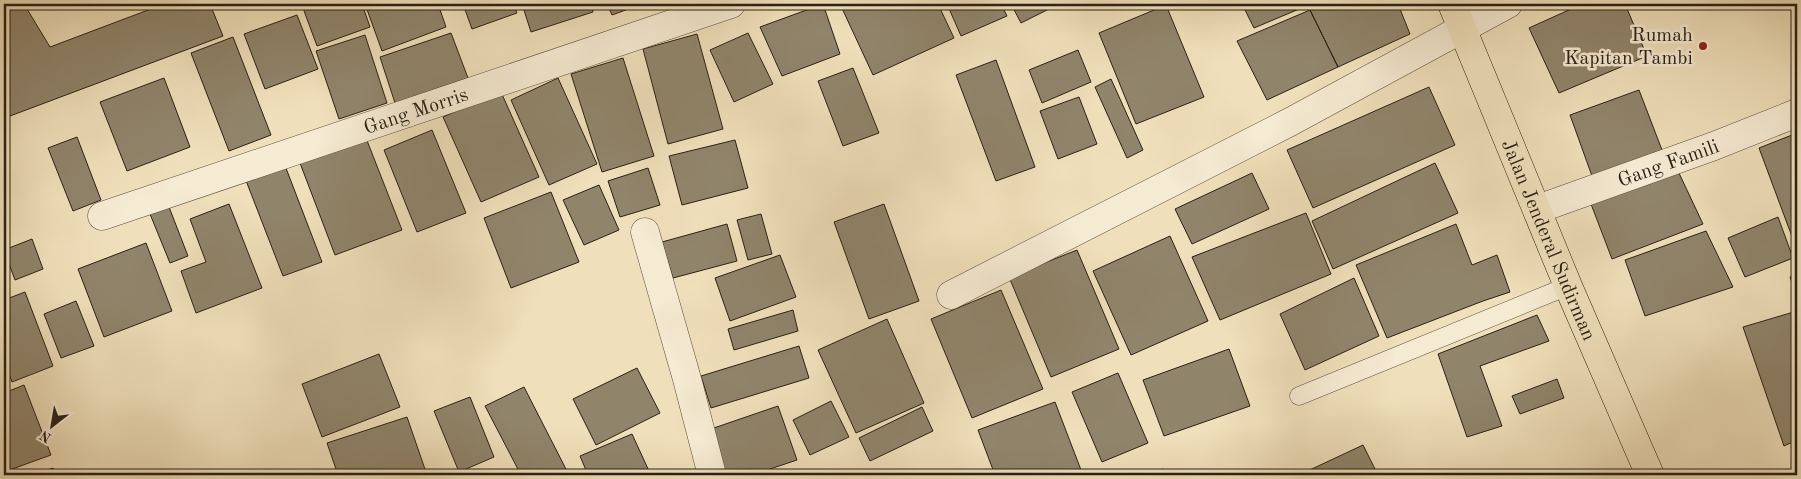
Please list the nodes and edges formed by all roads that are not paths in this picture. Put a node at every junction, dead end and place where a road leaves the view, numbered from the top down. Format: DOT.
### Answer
graph roads {
  1 [pos="731,4"];
  2 [pos="1452,4"];
  3 [pos="1508,4"];
  4 [pos="1462,29"];
  5 [pos="1797,113"];
  6 [pos="1538,209"];
  7 [pos="102,216"];
  8 [pos="645,232"];
  9 [pos="1568,286"];
  10 [pos="951,295"];
  11 [pos="1299,396"];
  12 [pos="712,475"];
  13 [pos="1650,475"];
  1 -- 7 [label="street, Gang Morris"];
  2 -- 4 [label="main road, Jalan Jenderal Sudirman"];
  3 -- 4 [label="street"];
  4 -- 6 [label="main road, Jalan Jenderal Sudirman"];
  4 -- 10 [label="street"];
  5 -- 6 [label="street, Gang Famili"];
  6 -- 9 [label="main road, Jalan Jenderal Sudirman"];
  8 -- 12 [label="street"];
  9 -- 11 [label="lane"];
  9 -- 13 [label="main road, Jalan Jenderal Sudirman"];
}
